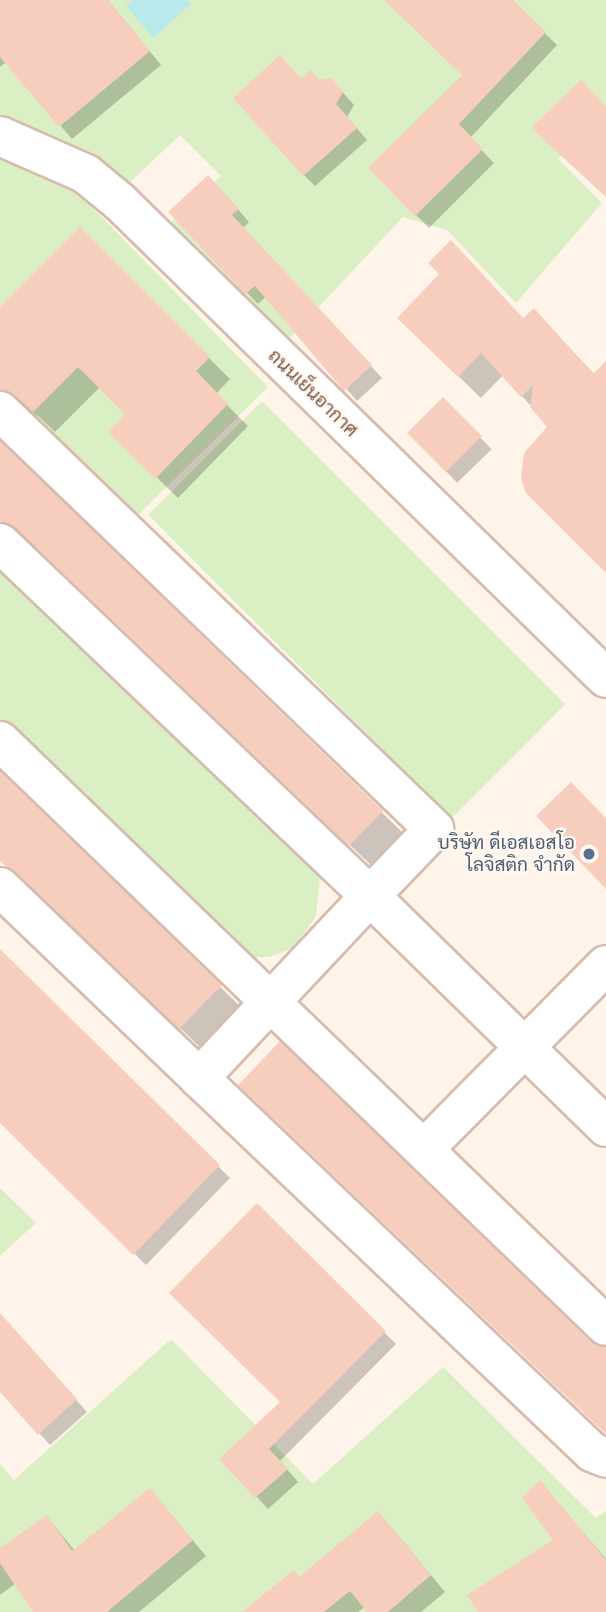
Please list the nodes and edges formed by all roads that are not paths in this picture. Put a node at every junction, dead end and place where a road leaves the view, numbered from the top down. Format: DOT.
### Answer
graph roads {
  1 [pos="0,136"];
  2 [pos="0,411"];
  3 [pos="0,543"];
  4 [pos="606,678"];
  5 [pos="0,741"];
  6 [pos="0,887"];
  7 [pos="370,897"];
  8 [pos="606,965"];
  9 [pos="271,1001"];
  10 [pos="524,1047"];
  11 [pos="199,1078"];
  12 [pos="606,1127"];
  13 [pos="424,1149"];
  14 [pos="606,1325"];
  15 [pos="606,1458"];
  1 -- 4 [label="street, ถนนเย็นอากาศ"];
  2 -- 7 [label="street"];
  3 -- 7 [label="street"];
  5 -- 9 [label="street"];
  6 -- 11 [label="street"];
  7 -- 9 [label="street"];
  7 -- 10 [label="street"];
  8 -- 10 [label="street"];
  9 -- 11 [label="street"];
  9 -- 13 [label="street"];
  10 -- 12 [label="street"];
  10 -- 13 [label="street"];
  11 -- 15 [label="street"];
  13 -- 14 [label="street"];
}
